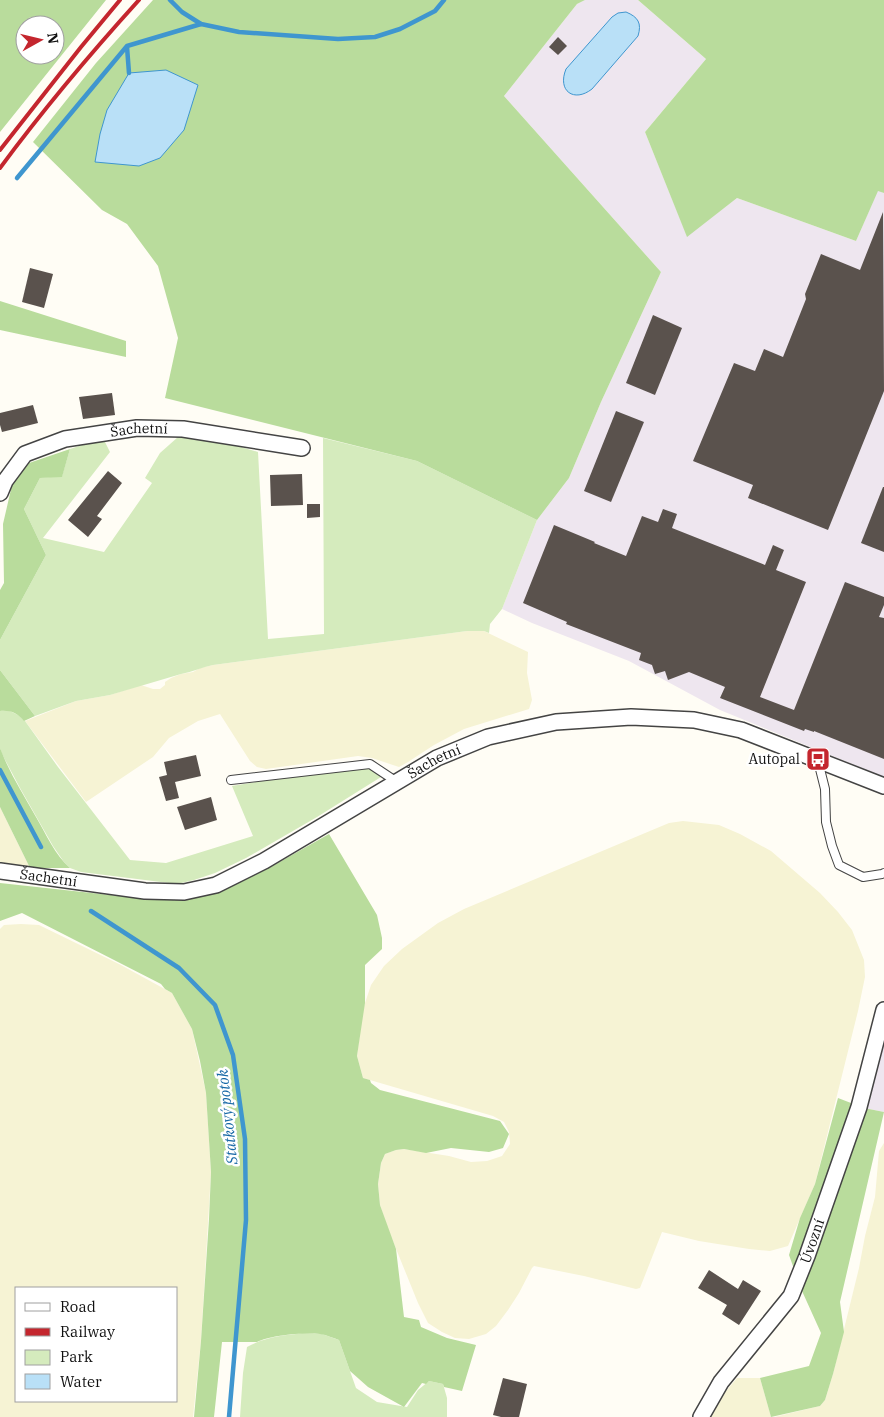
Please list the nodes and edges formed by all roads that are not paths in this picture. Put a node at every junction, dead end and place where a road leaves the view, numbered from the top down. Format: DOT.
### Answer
graph roads {
  1 [pos="302,448"];
  2 [pos="0,493"];
  3 [pos="818,759"];
  4 [pos="231,780"];
  5 [pos="398,782"];
  6 [pos="884,786"];
  7 [pos="0,871"];
  8 [pos="884,873"];
  9 [pos="884,1010"];
  10 [pos="701,1417"];
  1 -- 2 [label="street, Šachetní"];
  3 -- 5 [label="street, Šachetní"];
  3 -- 6 [label="street, Šachetní"];
  3 -- 8 [label="lane"];
  4 -- 5 [label="lane"];
  5 -- 7 [label="street, Šachetní"];
  9 -- 10 [label="street, Úvozní"];
}
